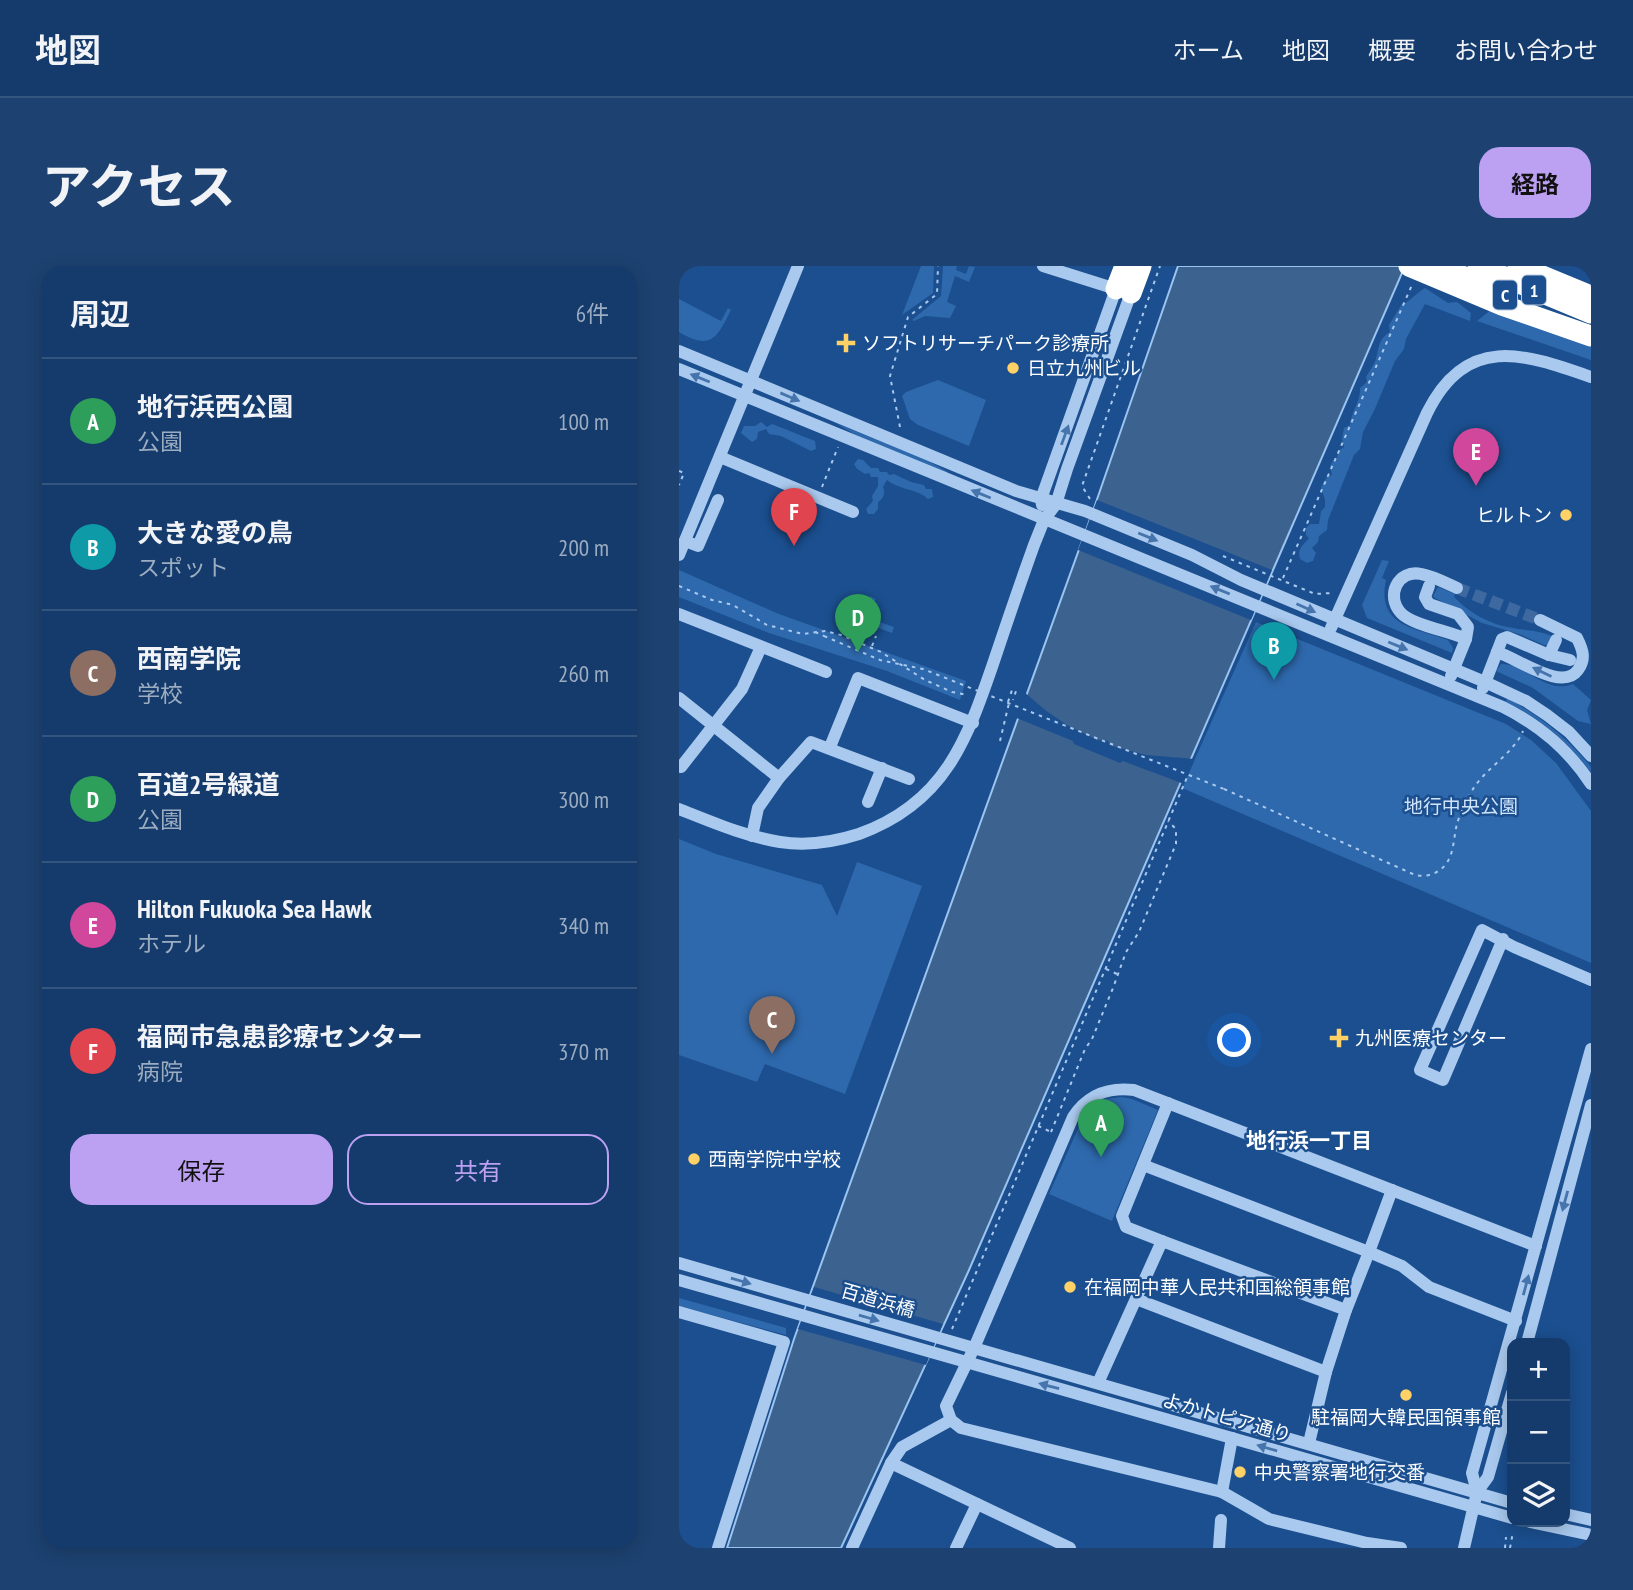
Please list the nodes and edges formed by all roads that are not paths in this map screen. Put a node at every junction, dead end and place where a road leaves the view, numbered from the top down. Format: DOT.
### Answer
graph roads {
  1 [pos="798,266"];
  2 [pos="1043,266"];
  3 [pos="1125,266"];
  4 [pos="1140,266"];
  5 [pos="1440,266"];
  6 [pos="1478,266"];
  7 [pos="1518,266"];
  8 [pos="1539,266"];
  9 [pos="1412,273"];
  10 [pos="1591,288"];
  11 [pos="1124,291"];
  12 [pos="1591,296"];
  13 [pos="1591,313"];
  14 [pos="1591,331"];
  15 [pos="1591,336"];
  16 [pos="679,351"];
  17 [pos="679,369"];
  18 [pos="1591,377"];
  19 [pos="751,381"];
  20 [pos="745,397"];
  21 [pos="720,457"];
  22 [pos="1041,499"];
  23 [pos="718,500"];
  24 [pos="1056,504"];
  25 [pos="853,512"];
  26 [pos="1044,520"];
  27 [pos="685,541"];
  28 [pos="679,555"];
  29 [pos="1429,586"];
  30 [pos="1457,588"];
  31 [pos="679,614"];
  32 [pos="1335,620"];
  33 [pos="1540,620"];
  34 [pos="1328,634"];
  35 [pos="1466,639"];
  36 [pos="1556,640"];
  37 [pos="761,647"];
  38 [pos="1497,652"];
  39 [pos="1549,654"];
  40 [pos="1570,660"];
  41 [pos="1454,669"];
  42 [pos="826,672"];
  43 [pos="1485,682"];
  44 [pos="1448,683"];
  45 [pos="1480,697"];
  46 [pos="679,698"];
  47 [pos="973,723"];
  48 [pos="714,724"];
  49 [pos="830,747"];
  50 [pos="1591,756"];
  51 [pos="681,767"];
  52 [pos="882,768"];
  53 [pos="779,778"];
  54 [pos="909,779"];
  55 [pos="1591,784"];
  56 [pos="867,802"];
  57 [pos="679,809"];
  58 [pos="752,836"];
  59 [pos="1503,939"];
  60 [pos="1591,980"];
  61 [pos="1591,1049"];
  62 [pos="1168,1103"];
  63 [pos="1591,1105"];
  64 [pos="1143,1165"];
  65 [pos="1392,1190"];
  66 [pos="1162,1241"];
  67 [pos="1536,1246"];
  68 [pos="1369,1252"];
  69 [pos="679,1263"];
  70 [pos="679,1280"];
  71 [pos="1136,1299"];
  72 [pos="1346,1310"];
  73 [pos="679,1312"];
  74 [pos="1516,1321"];
  75 [pos="947,1335"];
  76 [pos="1528,1338"];
  77 [pos="974,1348"];
  78 [pos="932,1353"];
  79 [pos="967,1362"];
  80 [pos="1326,1372"];
  81 [pos="1098,1383"];
  82 [pos="1510,1401"];
  83 [pos="951,1420"];
  84 [pos="1232,1438"];
  85 [pos="1309,1443"];
  86 [pos="891,1463"];
  87 [pos="1222,1492"];
  88 [pos="1477,1492"];
  89 [pos="1507,1501"];
  90 [pos="977,1504"];
  91 [pos="1474,1507"];
  92 [pos="1570,1515"];
  93 [pos="1507,1517"];
  94 [pos="1221,1520"];
  95 [pos="1591,1520"];
  96 [pos="1553,1527"];
  97 [pos="1591,1535"];
  98 [pos="1367,1545"];
  99 [pos="718,1548"];
  100 [pos="852,1548"];
  101 [pos="956,1548"];
  102 [pos="1070,1548"];
  103 [pos="1219,1548"];
  104 [pos="1401,1548"];
  105 [pos="1464,1548"];
  1 -- 19 [label="street"];
  2 -- 11 [label="street"];
  3 -- 11 [label="highway"];
  4 -- 11 [label="highway"];
  5 -- 14 [label="highway, C"];
  6 -- 13 [label="highway, 1"];
  7 -- 12 [label="highway"];
  8 -- 10 [label="highway"];
  9 -- 15 [label="highway, bridge"];
  22 -- 11 [label="street, one-way"];
  11 -- 24 [label="street"];
  16 -- 19 [label="street"];
  20 -- 17 [label="street, one-way"];
  18 -- 32 [label="street"];
  19 -- 20 [label="street"];
  19 -- 22 [label="street, one-way"];
  20 -- 21 [label="street"];
  26 -- 20 [label="street, one-way"];
  21 -- 25 [label="street"];
  21 -- 27 [label="street"];
  22 -- 24 [label="street"];
  22 -- 26 [label="street"];
  23 -- 27 [label="street"];
  24 -- 26 [label="street"];
  24 -- 32 [label="street, one-way"];
  34 -- 26 [label="street, one-way"];
  26 -- 47 [label="street"];
  27 -- 28 [label="street"];
  29 -- 35 [label="street"];
  30 -- 35 [label="street"];
  31 -- 37 [label="street"];
  32 -- 34 [label="street"];
  32 -- 41 [label="street, one-way"];
  33 -- 38 [label="street, one-way"];
  34 -- 44 [label="street"];
  35 -- 41 [label="street"];
  36 -- 39 [label="street"];
  37 -- 42 [label="street"];
  37 -- 48 [label="street"];
  38 -- 39 [label="street"];
  38 -- 43 [label="street"];
  39 -- 40 [label="street"];
  41 -- 43 [label="street"];
  41 -- 44 [label="street"];
  43 -- 45 [label="street"];
  43 -- 50 [label="street"];
  44 -- 45 [label="street"];
  45 -- 55 [label="street"];
  46 -- 48 [label="street"];
  47 -- 49 [label="street"];
  47 -- 58 [label="street"];
  48 -- 51 [label="street"];
  48 -- 53 [label="street"];
  49 -- 52 [label="street"];
  49 -- 53 [label="street"];
  52 -- 54 [label="street"];
  52 -- 56 [label="street"];
  53 -- 58 [label="street"];
  57 -- 58 [label="street"];
  59 -- 59 [label="street"];
  59 -- 60 [label="street"];
  61 -- 67 [label="street"];
  62 -- 64 [label="street"];
  62 -- 65 [label="street"];
  62 -- 77 [label="street"];
  63 -- 76 [label="street, one-way"];
  64 -- 66 [label="street"];
  64 -- 68 [label="street"];
  65 -- 67 [label="street"];
  65 -- 68 [label="street"];
  66 -- 71 [label="street"];
  66 -- 72 [label="street"];
  74 -- 67 [label="street, one-way"];
  68 -- 72 [label="street"];
  68 -- 74 [label="street"];
  69 -- 75 [label="street, 百道浜橋, one-way"];
  70 -- 78 [label="street, 百道浜橋"];
  71 -- 80 [label="street"];
  71 -- 81 [label="street"];
  72 -- 80 [label="street"];
  73 -- 99 [label="street"];
  74 -- 88 [label="street"];
  75 -- 77 [label="street, よかトピア通り"];
  77 -- 79 [label="street"];
  77 -- 81 [label="street, よかトピア通り"];
  78 -- 79 [label="street, よかトピア通り"];
  79 -- 83 [label="street"];
  84 -- 79 [label="street, よかトピア通り, one-way"];
  80 -- 85 [label="street"];
  81 -- 85 [label="street, よかトピア通り"];
  82 -- 88 [label="street"];
  83 -- 86 [label="street"];
  83 -- 87 [label="street"];
  84 -- 87 [label="street"];
  91 -- 84 [label="street, よかトピア通り, one-way"];
  85 -- 88 [label="street, よかトピア通り"];
  86 -- 90 [label="street"];
  86 -- 100 [label="street"];
  87 -- 98 [label="street"];
  88 -- 89 [label="street, よかトピア通り"];
  88 -- 91 [label="street"];
  90 -- 101 [label="street"];
  90 -- 102 [label="street"];
  91 -- 93 [label="street, よかトピア通り"];
  91 -- 105 [label="street"];
  92 -- 95 [label="street"];
  94 -- 103 [label="street"];
  96 -- 97 [label="street"];
  98 -- 104 [label="street"];
}
